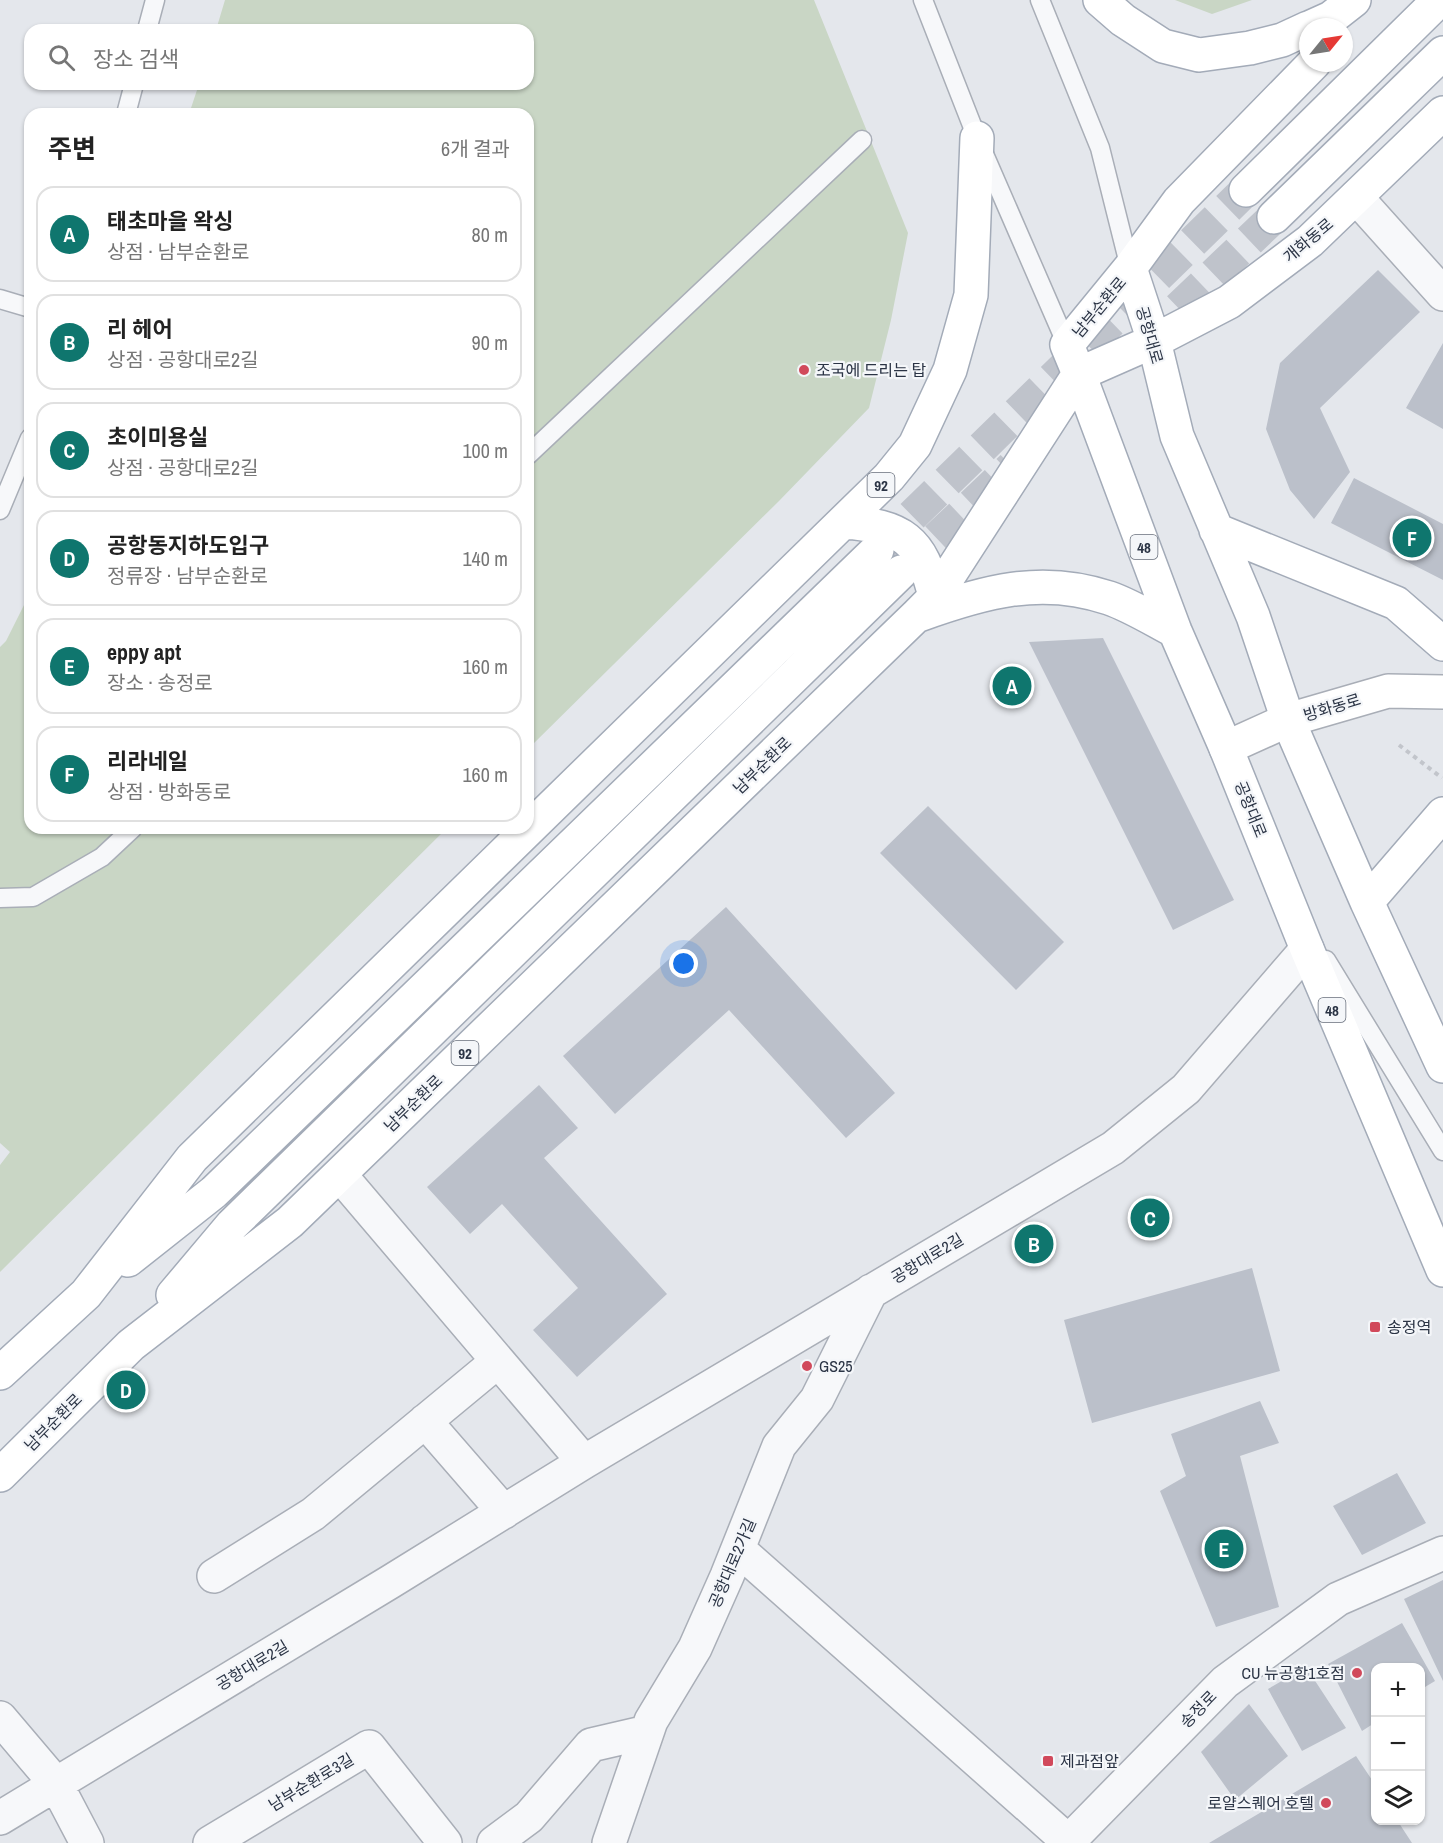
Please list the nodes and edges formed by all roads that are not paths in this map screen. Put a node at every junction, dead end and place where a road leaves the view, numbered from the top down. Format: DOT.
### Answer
graph roads {
  1 [pos="155,0"];
  2 [pos="923,0"];
  3 [pos="1040,0"];
  4 [pos="1100,0"];
  5 [pos="1354,0"];
  6 [pos="1375,0"];
  7 [pos="1439,0"];
  8 [pos="1331,18"];
  9 [pos="1353,23"];
  10 [pos="149,24"];
  11 [pos="1299,33"];
  12 [pos="1443,54"];
  13 [pos="1305,72"];
  14 [pos="132,90"];
  15 [pos="128,108"];
  16 [pos="1443,113"];
  17 [pos="977,138"];
  18 [pos="862,140"];
  19 [pos="1228,151"];
  20 [pos="1246,190"];
  21 [pos="1356,197"];
  22 [pos="1274,217"];
  23 [pos="1310,241"];
  24 [pos="1130,268"];
  25 [pos="1443,294"];
  26 [pos="0,299"];
  27 [pos="24,306"];
  28 [pos="1154,341"];
  29 [pos="1073,359"];
  30 [pos="534,449"];
  31 [pos="24,452"];
  32 [pos="0,510"];
  33 [pos="844,522"];
  34 [pos="1216,530"];
  35 [pos="877,550"];
  36 [pos="901,572"];
  37 [pos="926,606"];
  38 [pos="1176,631"];
  39 [pos="1443,644"];
  40 [pos="1443,692"];
  41 [pos="1288,720"];
  42 [pos="1227,748"];
  43 [pos="1443,814"];
  44 [pos="534,824"];
  45 [pos="127,834"];
  46 [pos="524,834"];
  47 [pos="1287,897"];
  48 [pos="0,898"];
  49 [pos="1367,902"];
  50 [pos="1307,949"];
  51 [pos="1443,1066"];
  52 [pos="1443,1151"];
  53 [pos="339,1175"];
  54 [pos="1443,1270"];
  55 [pos="871,1291"];
  56 [pos="86,1294"];
  57 [pos="131,1345"];
  58 [pos="498,1361"];
  59 [pos="0,1373"];
  60 [pos="425,1421"];
  61 [pos="584,1462"];
  62 [pos="0,1475"];
  63 [pos="504,1512"];
  64 [pos="738,1549"];
  65 [pos="1443,1553"];
  66 [pos="214,1576"];
  67 [pos="0,1718"];
  68 [pos="647,1732"];
  69 [pos="56,1784"];
  70 [pos="0,1818"];
  71 [pos="87,1843"];
  72 [pos="210,1843"];
  73 [pos="445,1843"];
  74 [pos="494,1843"];
  75 [pos="609,1843"];
  76 [pos="1068,1843"];
  1 -- 10 [label="lane"];
  2 -- 17 [label="lane"];
  3 -- 24 [label="lane"];
  4 -- 11 [label="main road"];
  5 -- 8 [label="main road"];
  6 -- 9 [label="main road"];
  7 -- 20 [label="main road"];
  12 -- 22 [label="main road"];
  13 -- 19 [label="main road"];
  14 -- 15 [label="lane"];
  16 -- 21 [label="main road, 개화동로"];
  17 -- 29 [label="lane"];
  17 -- 33 [label="main road, 92"];
  18 -- 30 [label="lane"];
  19 -- 23 [label="main road"];
  19 -- 24 [label="main road"];
  21 -- 23 [label="main road, 개화동로"];
  21 -- 25 [label="street"];
  23 -- 28 [label="main road, 개화동로"];
  24 -- 28 [label="main road, 공항대로"];
  24 -- 29 [label="main road, 남부순환로"];
  26 -- 27 [label="lane"];
  28 -- 29 [label="main road"];
  28 -- 34 [label="main road, 공항대로"];
  29 -- 37 [label="main road, 남부순환로"];
  29 -- 38 [label="main road, 공항대로 / 48"];
  31 -- 32 [label="lane"];
  33 -- 37 [label="main road"];
  33 -- 44 [label="main road, 92"];
  34 -- 39 [label="main road"];
  34 -- 41 [label="main road, 공항대로"];
  35 -- 56 [label="main road, 92"];
  36 -- 57 [label="main road, 남부순환로 / 92"];
  37 -- 38 [label="main road"];
  37 -- 53 [label="main road, 남부순환로 / 92"];
  38 -- 42 [label="main road, 공항대로 / 48"];
  40 -- 41 [label="main road, 방화동로"];
  41 -- 42 [label="main road, 방화동로"];
  41 -- 49 [label="main road, 공항대로"];
  42 -- 47 [label="main road, 공항대로 / 48"];
  43 -- 49 [label="main road"];
  45 -- 48 [label="lane"];
  46 -- 56 [label="main road, 92"];
  47 -- 50 [label="main road, 공항대로 / 48"];
  47 -- 52 [label="lane"];
  49 -- 51 [label="main road, 공항대로"];
  50 -- 54 [label="main road, 공항대로 / 48"];
  50 -- 55 [label="street, 공항대로2길"];
  53 -- 57 [label="main road, 남부순환로 / 92"];
  53 -- 58 [label="street"];
  55 -- 61 [label="street, 공항대로2길"];
  55 -- 64 [label="street, 공항대로2가길"];
  56 -- 59 [label="main road, 92"];
  57 -- 62 [label="main road, 남부순환로 / 92"];
  58 -- 60 [label="street"];
  58 -- 61 [label="street"];
  60 -- 63 [label="street"];
  60 -- 66 [label="street"];
  61 -- 63 [label="street, 공항대로2길"];
  63 -- 69 [label="street, 공항대로2길"];
  64 -- 68 [label="street, 공항대로2가길"];
  64 -- 76 [label="street, 송정로"];
  65 -- 76 [label="street, 송정로"];
  67 -- 69 [label="street"];
  68 -- 74 [label="street"];
  68 -- 75 [label="street, 공항대로2가길"];
  69 -- 70 [label="street, 공항대로2길"];
  69 -- 71 [label="street"];
  72 -- 73 [label="street, 남부순환로3길"];
}
